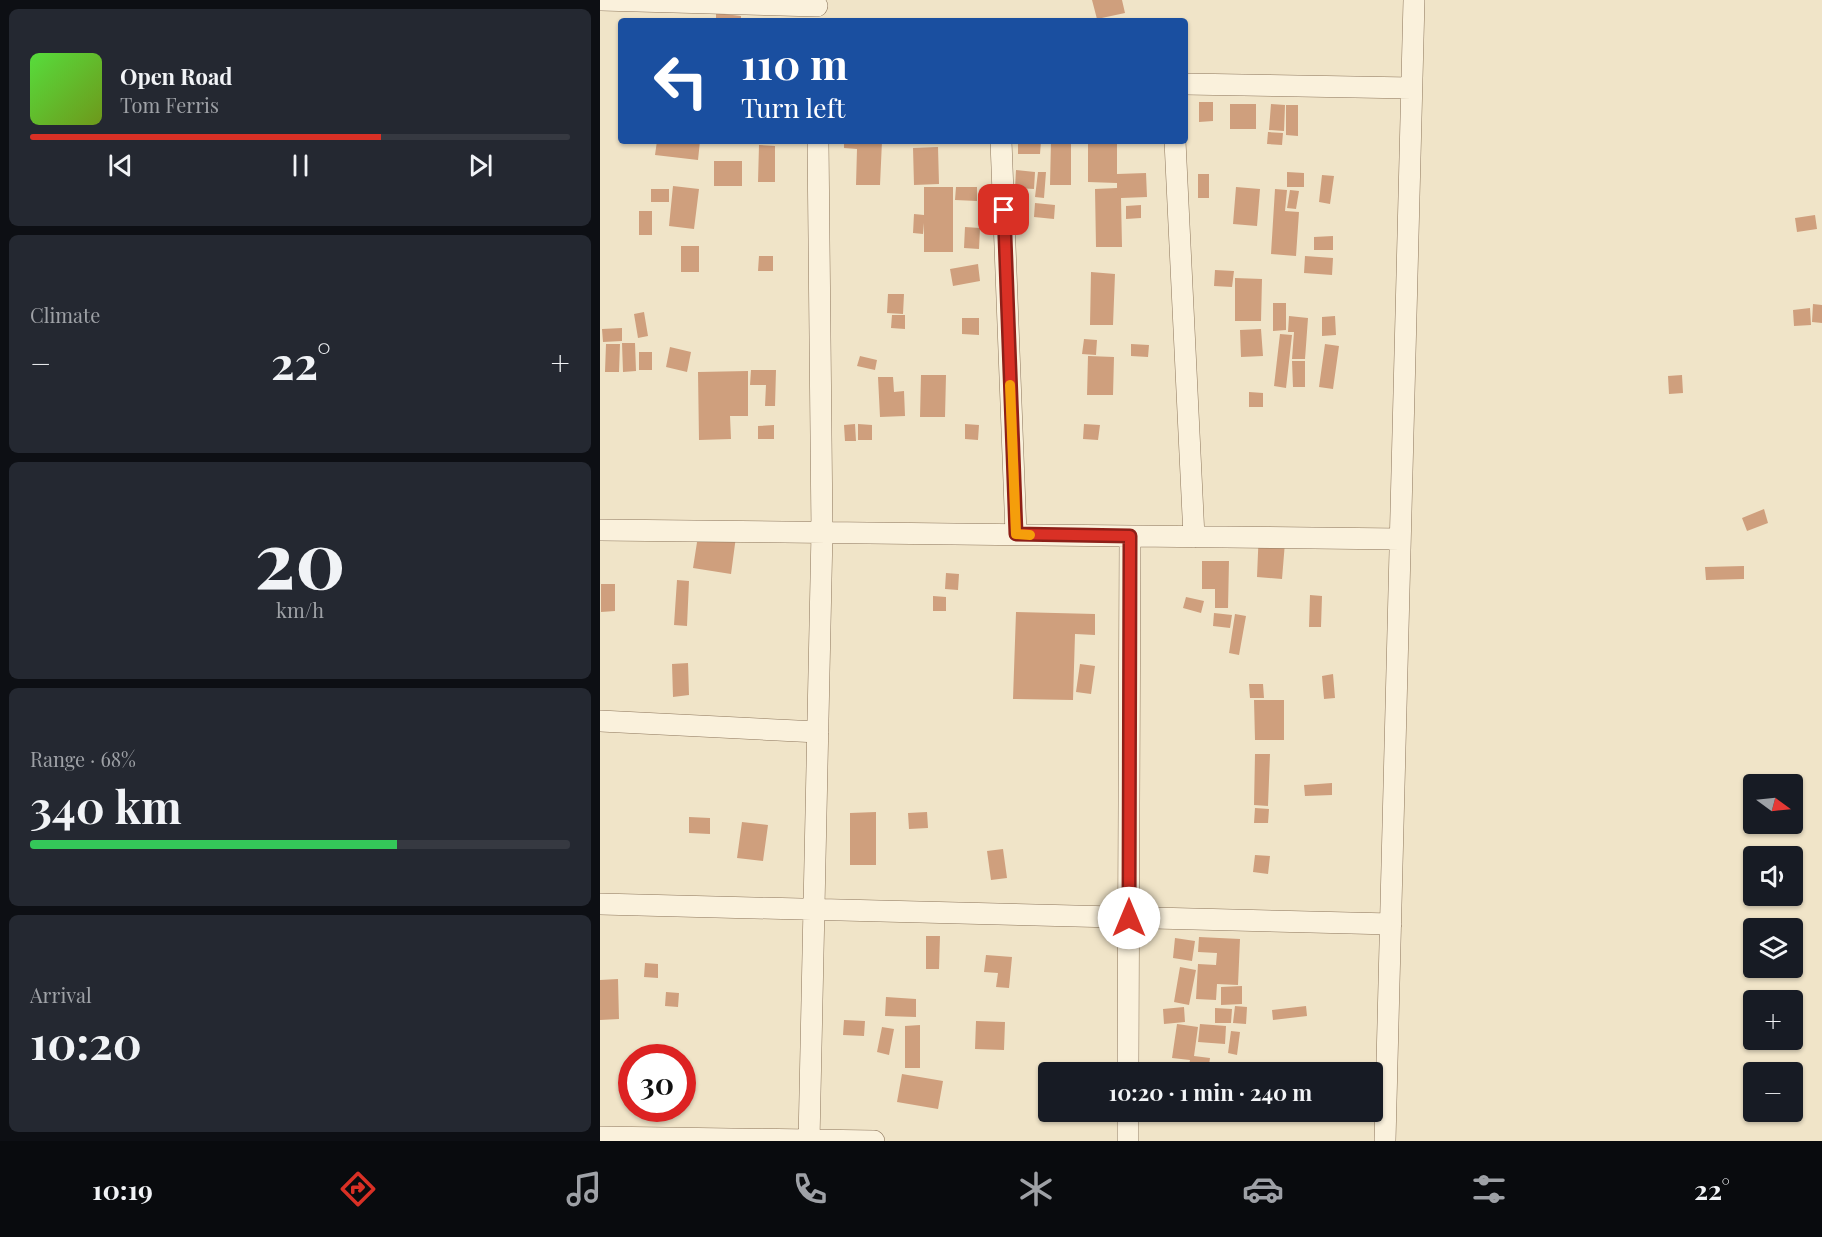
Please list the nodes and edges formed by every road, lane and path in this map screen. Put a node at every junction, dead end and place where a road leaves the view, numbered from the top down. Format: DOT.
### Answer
graph roads {
  1 [pos="601,0"];
  2 [pos="1414,0"];
  3 [pos="817,9"];
  4 [pos="1188,84"];
  5 [pos="1412,88"];
  6 [pos="818,144"];
  7 [pos="1001,144"];
  8 [pos="1175,144"];
  9 [pos="600,530"];
  10 [pos="822,532"];
  11 [pos="1016,534"];
  12 [pos="1130,536"];
  13 [pos="1194,537"];
  14 [pos="1400,539"];
  15 [pos="600,722"];
  16 [pos="818,732"];
  17 [pos="600,904"];
  18 [pos="814,910"];
  19 [pos="1129,918"];
  20 [pos="1391,924"];
  21 [pos="1128,1062"];
  22 [pos="1128,1122"];
  23 [pos="600,1137"];
  24 [pos="809,1140"];
  25 [pos="874,1141"];
  26 [pos="1128,1141"];
  27 [pos="1385,1141"];
  1 -- 3 [label="street"];
  2 -- 5 [label="street"];
  4 -- 5 [label="street"];
  5 -- 14 [label="street"];
  6 -- 10 [label="street"];
  7 -- 11 [label="street"];
  8 -- 13 [label="street"];
  9 -- 10 [label="street"];
  10 -- 11 [label="street"];
  10 -- 16 [label="street"];
  11 -- 12 [label="street"];
  12 -- 13 [label="street"];
  12 -- 19 [label="street"];
  13 -- 14 [label="street"];
  14 -- 20 [label="street"];
  15 -- 16 [label="street"];
  16 -- 18 [label="street"];
  17 -- 18 [label="street"];
  18 -- 19 [label="street"];
  18 -- 24 [label="street"];
  19 -- 20 [label="street"];
  19 -- 21 [label="street"];
  20 -- 27 [label="street"];
  22 -- 26 [label="street"];
  23 -- 24 [label="street"];
  24 -- 25 [label="street"];
}
